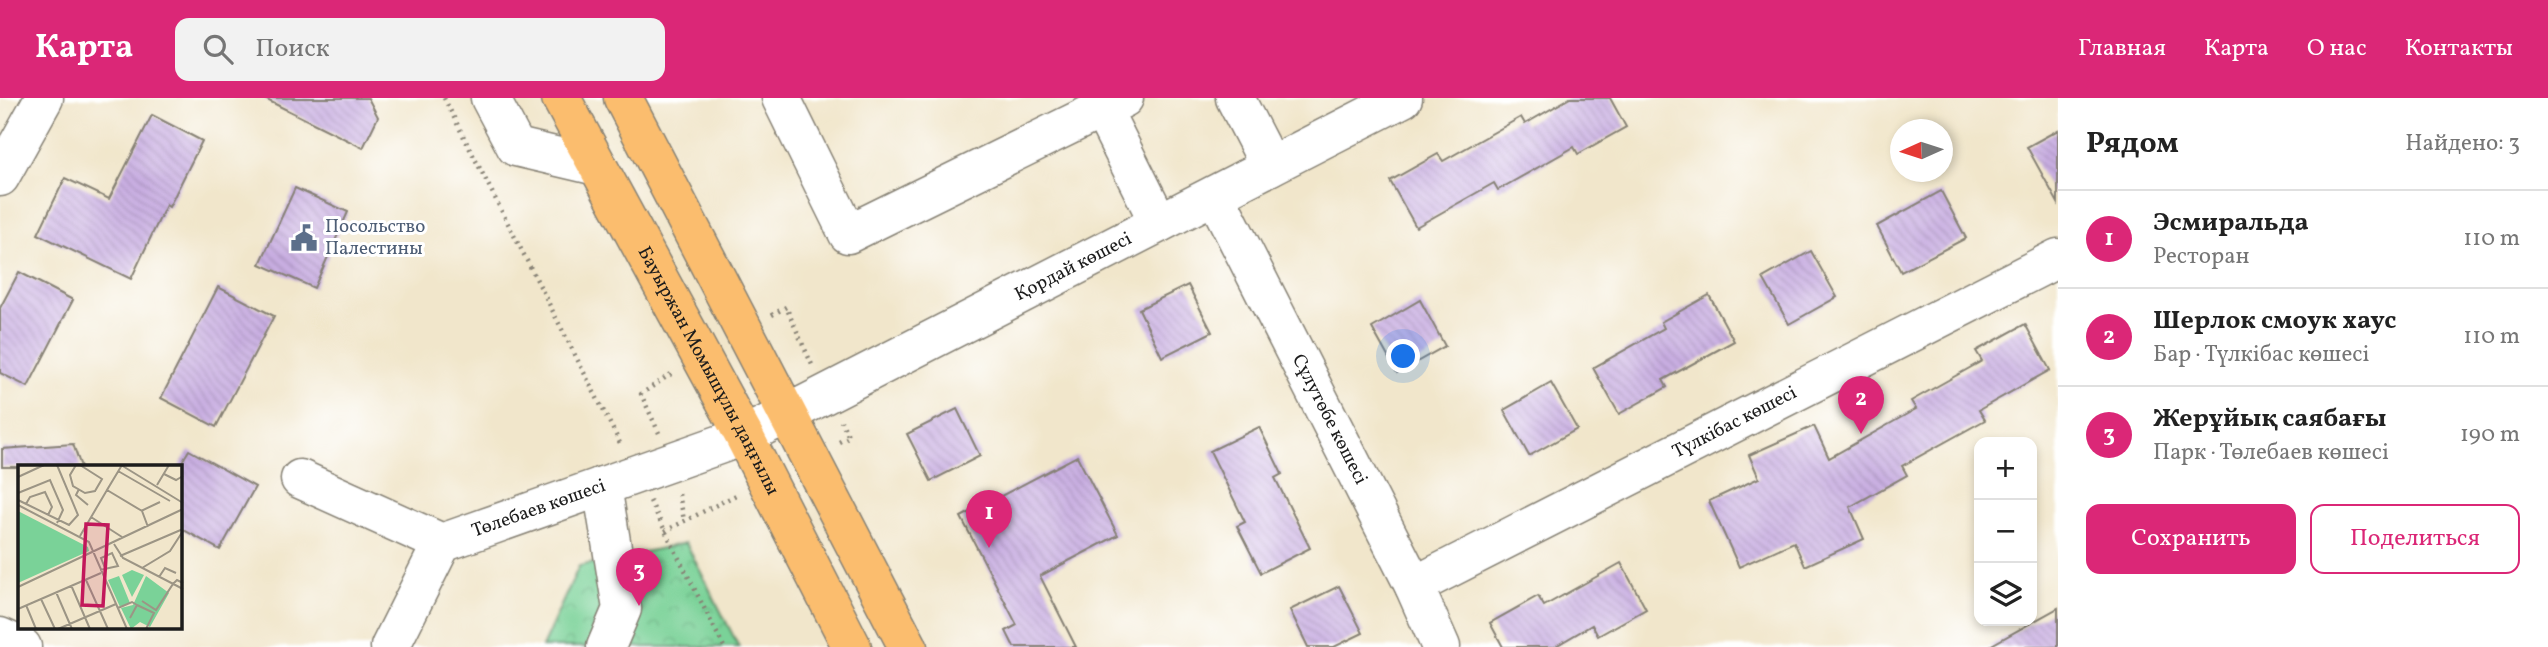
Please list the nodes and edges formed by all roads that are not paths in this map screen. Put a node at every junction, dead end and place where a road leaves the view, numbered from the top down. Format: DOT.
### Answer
graph roads {
  1 [pos="44,98"];
  2 [pos="490,98"];
  3 [pos="561,98"];
  4 [pos="623,98"];
  5 [pos="781,98"];
  6 [pos="1235,98"];
  7 [pos="1403,98"];
  8 [pos="1113,103"];
  9 [pos="597,166"];
  10 [pos="1270,166"];
  11 [pos="0,177"];
  12 [pos="1215,195"];
  13 [pos="1159,223"];
  14 [pos="2058,258"];
  15 [pos="789,413"];
  16 [pos="744,436"];
  17 [pos="300,479"];
  18 [pos="619,480"];
  19 [pos="442,543"];
  20 [pos="1414,586"];
  21 [pos="0,637"];
  22 [pos="22,647"];
  23 [pos="390,647"];
  24 [pos="606,647"];
  25 [pos="852,647"];
  26 [pos="908,647"];
  27 [pos="1441,647"];
  1 -- 11 [label="street"];
  2 -- 9 [label="street"];
  3 -- 9 [label="main road, Бауыржан Момышұлы даңғылы"];
  4 -- 15 [label="main road"];
  5 -- 8 [label="street"];
  6 -- 10 [label="street"];
  7 -- 10 [label="street, Қордай көшесі"];
  8 -- 13 [label="street"];
  9 -- 16 [label="main road, Бауыржан Момышұлы даңғылы"];
  10 -- 12 [label="street, Қордай көшесі"];
  12 -- 13 [label="street, Қордай көшесі"];
  12 -- 20 [label="street, Сұлутөбе көшесі"];
  13 -- 15 [label="street, Қордай көшесі"];
  14 -- 20 [label="street, Түлкібас көшесі"];
  15 -- 16 [label="street, Қордай көшесі"];
  15 -- 26 [label="main road"];
  16 -- 18 [label="street, Төлебаев көшесі"];
  16 -- 25 [label="main road, Бауыржан Момышұлы даңғылы"];
  17 -- 19 [label="street"];
  18 -- 19 [label="street, Төлебаев көшесі"];
  18 -- 24 [label="street"];
  19 -- 23 [label="street"];
  20 -- 27 [label="street, Сұлутөбе көшесі"];
  21 -- 22 [label="street"];
}
